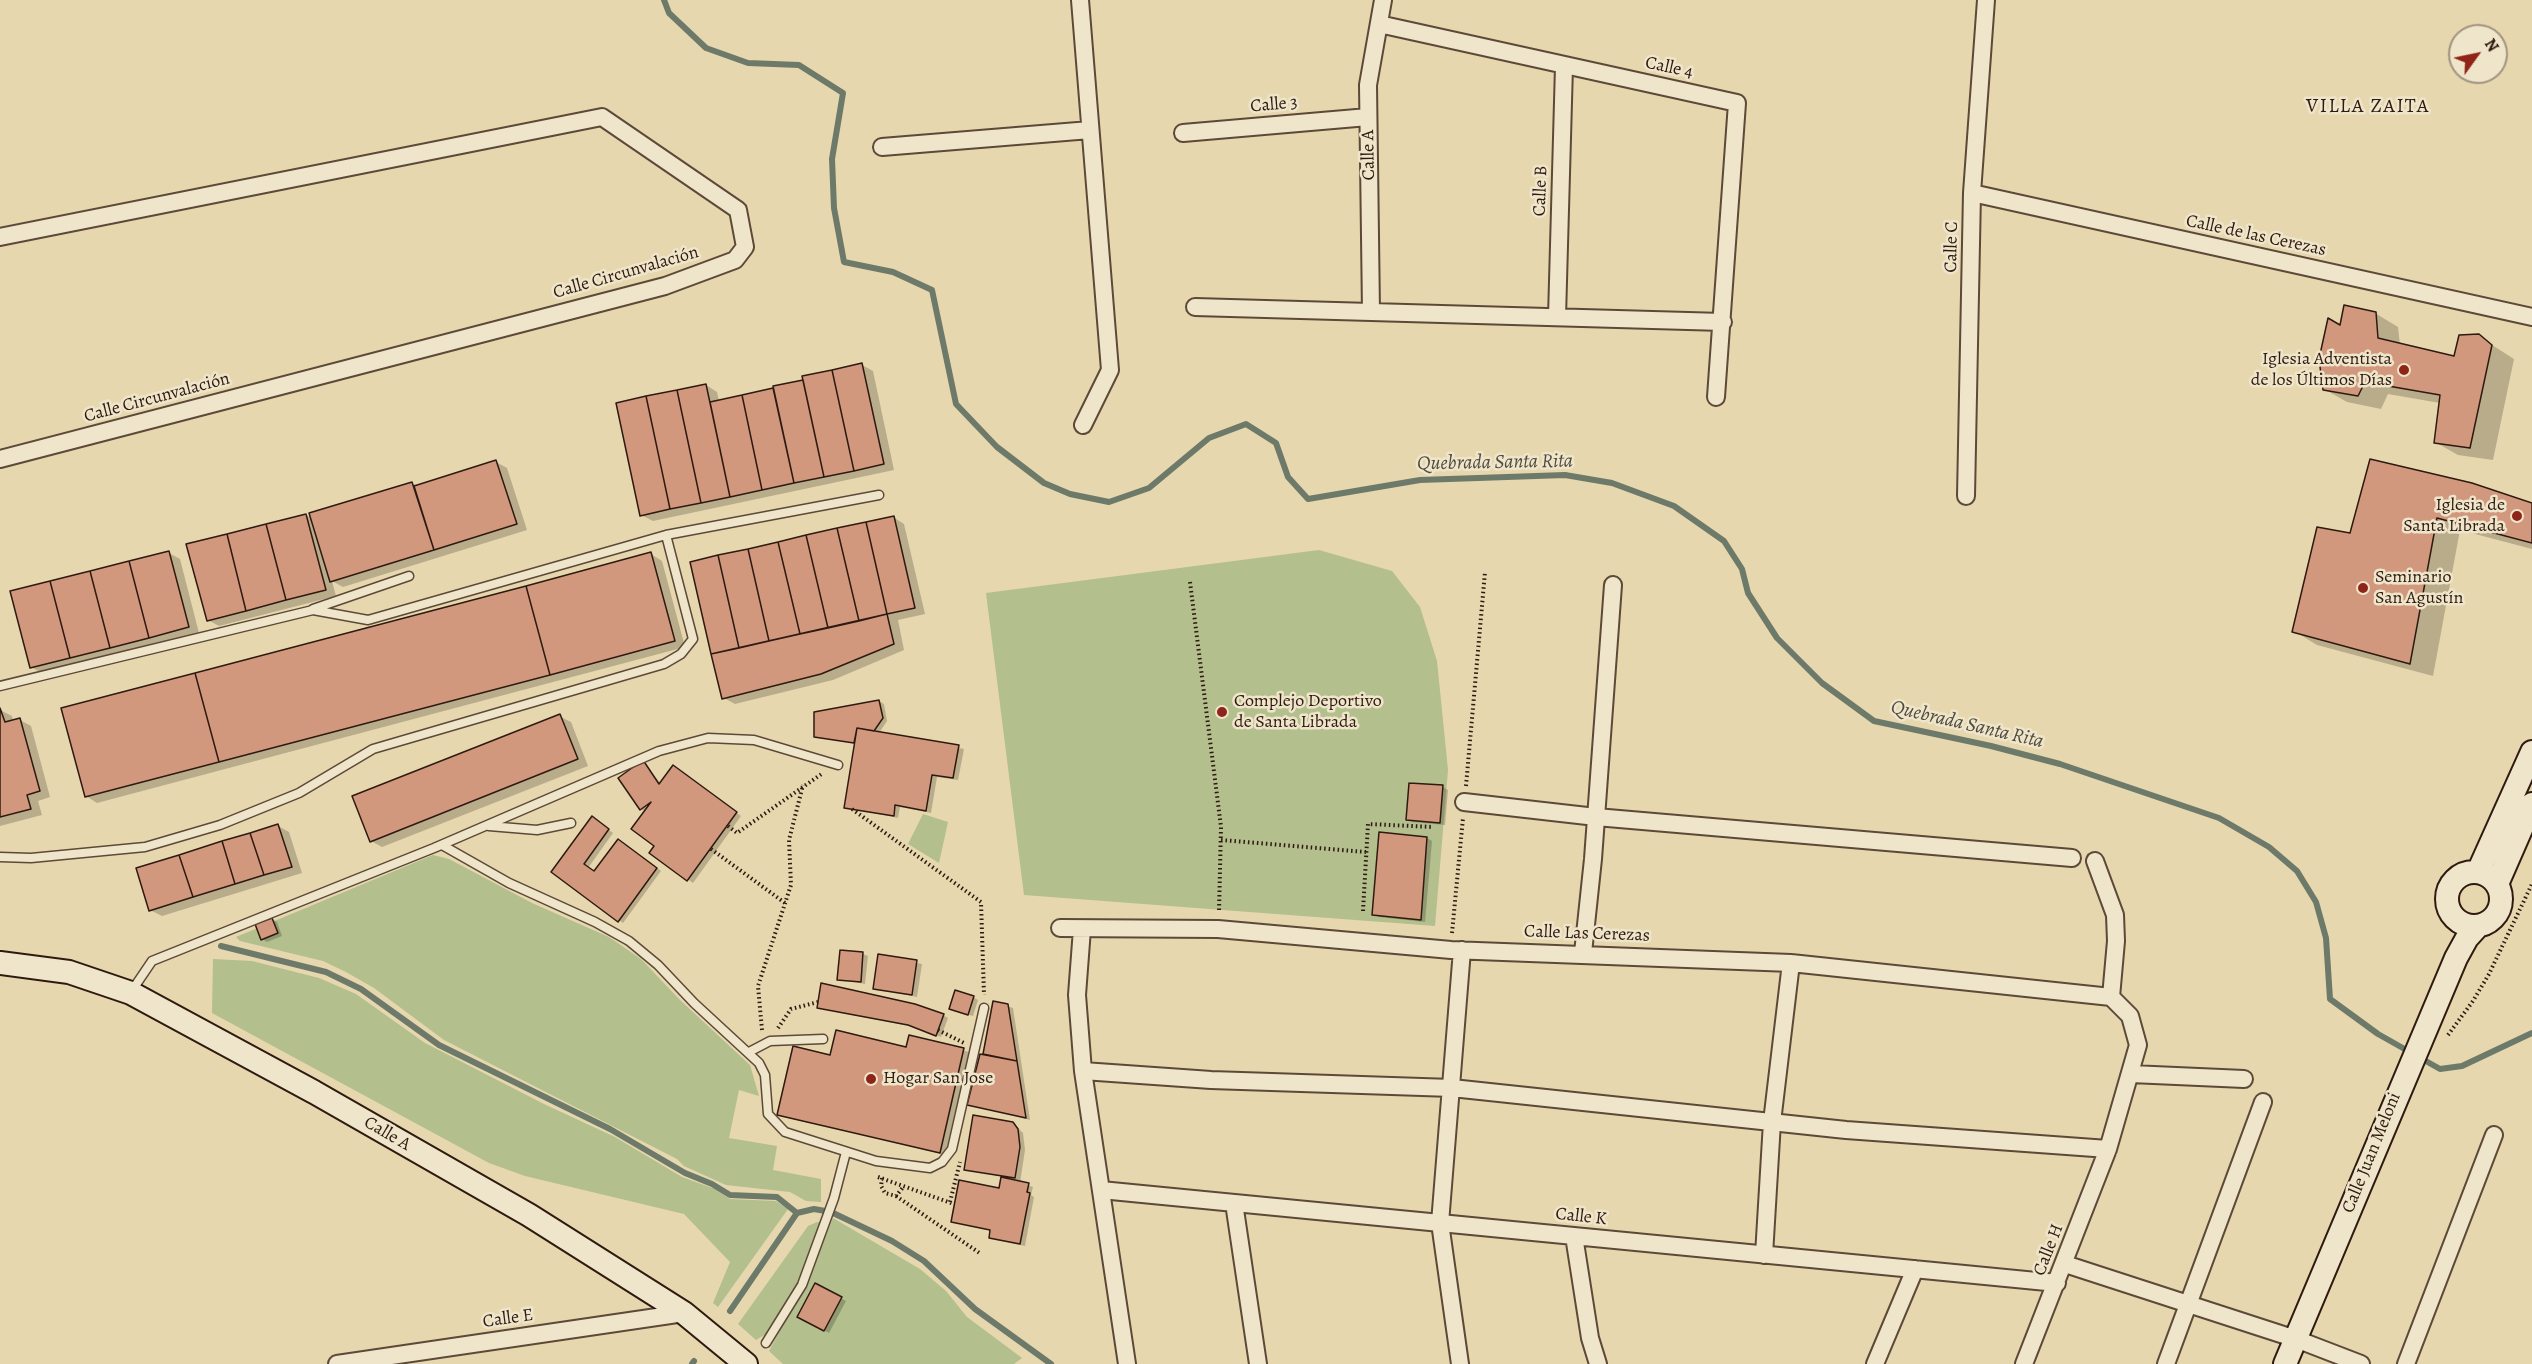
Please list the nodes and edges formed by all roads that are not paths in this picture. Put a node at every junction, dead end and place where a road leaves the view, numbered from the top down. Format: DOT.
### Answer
graph roads {
  1 [pos="1080,0"];
  2 [pos="1383,0"];
  3 [pos="1986,0"];
  4 [pos="1379,24"];
  5 [pos="1564,66"];
  6 [pos="1368,117"];
  7 [pos="1090,130"];
  8 [pos="1183,133"];
  9 [pos="882,147"];
  10 [pos="1972,192"];
  11 [pos="0,237"];
  12 [pos="1195,307"];
  13 [pos="1371,312"];
  14 [pos="1557,317"];
  15 [pos="2532,317"];
  16 [pos="1723,322"];
  17 [pos="1716,397"];
  18 [pos="1083,425"];
  19 [pos="0,459"];
  20 [pos="879,495"];
  21 [pos="1966,496"];
  22 [pos="666,535"];
  23 [pos="409,576"];
  24 [pos="1613,585"];
  25 [pos="313,610"];
  26 [pos="0,686"];
  27 [pos="2532,752"];
  28 [pos="838,765"];
  29 [pos="1464,801"];
  30 [pos="2532,804"];
  31 [pos="1596,817"];
  32 [pos="571,823"];
  33 [pos="486,826"];
  34 [pos="442,844"];
  35 [pos="0,857"];
  36 [pos="2072,858"];
  37 [pos="2095,861"];
  38 [pos="2488,878"];
  39 [pos="1060,928"];
  40 [pos="1082,929"];
  41 [pos="2466,931"];
  42 [pos="1456,950"];
  43 [pos="1583,953"];
  44 [pos="0,963"];
  45 [pos="1791,963"];
  46 [pos="131,993"];
  47 [pos="2111,997"];
  48 [pos="984,1008"];
  49 [pos="823,1039"];
  50 [pos="749,1052"];
  51 [pos="1083,1071"];
  52 [pos="2131,1074"];
  53 [pos="2244,1079"];
  54 [pos="1452,1088"];
  55 [pos="2263,1102"];
  56 [pos="1772,1122"];
  57 [pos="2494,1135"];
  58 [pos="2108,1149"];
  59 [pos="846,1152"];
  60 [pos="1101,1190"];
  61 [pos="1234,1203"];
  62 [pos="1440,1223"];
  63 [pos="1574,1236"];
  64 [pos="1764,1255"];
  65 [pos="2065,1264"];
  66 [pos="1915,1269"];
  67 [pos="2057,1283"];
  68 [pos="2188,1304"];
  69 [pos="684,1313"];
  70 [pos="2296,1339"];
  71 [pos="766,1343"];
  72 [pos="337,1364"];
  73 [pos="746,1364"];
  74 [pos="1126,1364"];
  75 [pos="1258,1364"];
  76 [pos="1461,1364"];
  77 [pos="1598,1364"];
  78 [pos="1875,1364"];
  79 [pos="2024,1364"];
  80 [pos="2166,1364"];
  81 [pos="2285,1364"];
  82 [pos="2361,1364"];
  83 [pos="2406,1364"];
  1 -- 7 [label="street"];
  2 -- 4 [label="street, Calle A"];
  3 -- 10 [label="street, Calle C"];
  4 -- 5 [label="street, Calle 4"];
  4 -- 6 [label="street, Calle A"];
  5 -- 14 [label="street, Calle B"];
  5 -- 16 [label="street, Calle 4"];
  6 -- 8 [label="street, Calle 3"];
  6 -- 13 [label="street, Calle A"];
  7 -- 9 [label="street"];
  7 -- 18 [label="street"];
  10 -- 15 [label="street, Calle de las Cerezas"];
  10 -- 21 [label="street, Calle C"];
  11 -- 19 [label="street, Calle Circunvalación"];
  12 -- 13 [label="street"];
  13 -- 14 [label="street"];
  14 -- 16 [label="street"];
  16 -- 17 [label="street, Calle 4"];
  20 -- 22 [label="lane"];
  22 -- 25 [label="lane"];
  22 -- 35 [label="lane"];
  23 -- 25 [label="lane"];
  24 -- 31 [label="street"];
  25 -- 26 [label="lane"];
  27 -- 38 [label="street"];
  28 -- 33 [label="lane"];
  29 -- 31 [label="street"];
  30 -- 38 [label="street"];
  31 -- 36 [label="street"];
  31 -- 43 [label="street"];
  32 -- 33 [label="lane"];
  33 -- 34 [label="lane"];
  34 -- 46 [label="lane"];
  34 -- 50 [label="lane"];
  37 -- 47 [label="street"];
  38 -- 41 [label="street"];
  38 -- 41 [label="street"];
  39 -- 40 [label="street, Calle Las Cerezas"];
  40 -- 42 [label="street, Calle Las Cerezas"];
  40 -- 51 [label="street"];
  41 -- 70 [label="street, Calle Juan Meloni"];
  42 -- 43 [label="street, Calle Las Cerezas"];
  42 -- 54 [label="street"];
  43 -- 45 [label="street, Calle Las Cerezas"];
  44 -- 46 [label="street, Calle A"];
  45 -- 47 [label="street, Calle Las Cerezas"];
  45 -- 56 [label="street"];
  46 -- 69 [label="street, Calle A"];
  47 -- 52 [label="street, Calle H"];
  48 -- 59 [label="lane"];
  49 -- 50 [label="lane"];
  50 -- 59 [label="lane"];
  51 -- 54 [label="street"];
  51 -- 60 [label="street"];
  52 -- 53 [label="street"];
  52 -- 58 [label="street, Calle H"];
  54 -- 56 [label="street"];
  54 -- 62 [label="street"];
  55 -- 68 [label="street"];
  56 -- 58 [label="street"];
  56 -- 64 [label="street"];
  57 -- 83 [label="street"];
  58 -- 65 [label="street, Calle H"];
  59 -- 71 [label="lane"];
  60 -- 61 [label="street, Calle K"];
  60 -- 74 [label="street"];
  61 -- 62 [label="street, Calle K"];
  61 -- 75 [label="street"];
  62 -- 63 [label="street, Calle K"];
  62 -- 76 [label="street"];
  63 -- 64 [label="street, Calle K"];
  63 -- 77 [label="street"];
  64 -- 66 [label="street, Calle K"];
  65 -- 67 [label="street, Calle H"];
  65 -- 68 [label="street"];
  66 -- 67 [label="street, Calle K"];
  66 -- 78 [label="street"];
  67 -- 79 [label="street, Calle H"];
  68 -- 70 [label="street"];
  68 -- 80 [label="street"];
  69 -- 72 [label="street, Calle E"];
  69 -- 73 [label="street, Calle A"];
  70 -- 81 [label="street, Calle Juan Meloni"];
  70 -- 82 [label="street"];
}
